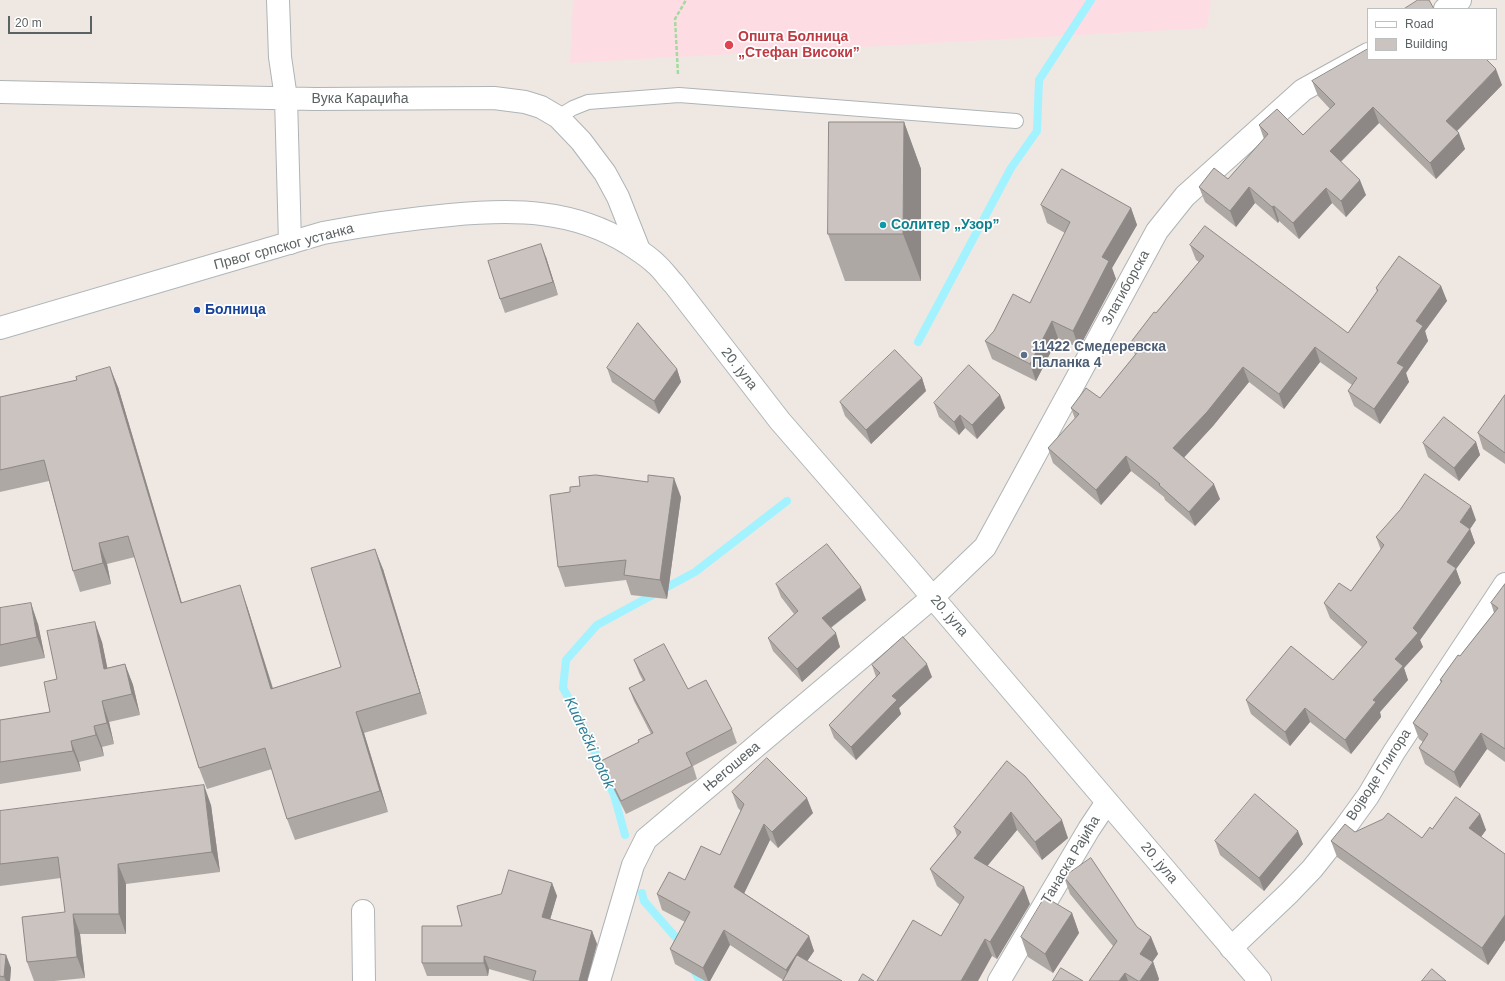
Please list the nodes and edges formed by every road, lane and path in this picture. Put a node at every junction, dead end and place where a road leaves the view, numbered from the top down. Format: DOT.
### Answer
graph roads {
  1 [pos="278,0"];
  2 [pos="686,0"];
  3 [pos="1460,0"];
  4 [pos="1447,8"];
  5 [pos="1367,55"];
  6 [pos="0,92"];
  7 [pos="679,95"];
  8 [pos="286,98"];
  9 [pos="558,117"];
  10 [pos="1016,121"];
  11 [pos="290,243"];
  12 [pos="639,250"];
  13 [pos="0,328"];
  14 [pos="1505,584"];
  15 [pos="933,597"];
  16 [pos="1107,802"];
  17 [pos="363,911"];
  18 [pos="1231,948"];
  19 [pos="364,981"];
  20 [pos="599,981"];
  21 [pos="999,981"];
  22 [pos="1260,981"];
  1 -- 8 [label="street"];
  2 -- 7 [label="path"];
  3 -- 4 [label="street"];
  5 -- 15 [label="street, Златиборска"];
  6 -- 8 [label="street, Вука Караџића"];
  7 -- 9 [label="lane"];
  7 -- 10 [label="lane"];
  8 -- 9 [label="street, Вука Караџића"];
  8 -- 11 [label="street"];
  9 -- 12 [label="street, Вука Караџића"];
  11 -- 12 [label="street, Првог српског устанка"];
  11 -- 13 [label="street, Првог српског устанка"];
  12 -- 15 [label="street, 20. јула"];
  14 -- 18 [label="street, Војводе Глигора"];
  15 -- 16 [label="street, 20. јула"];
  15 -- 20 [label="street, Његошева"];
  16 -- 18 [label="street, 20. јула"];
  16 -- 21 [label="street, Танаска Рајића"];
  17 -- 19 [label="street"];
  18 -- 22 [label="street, 20. јула"];
}
